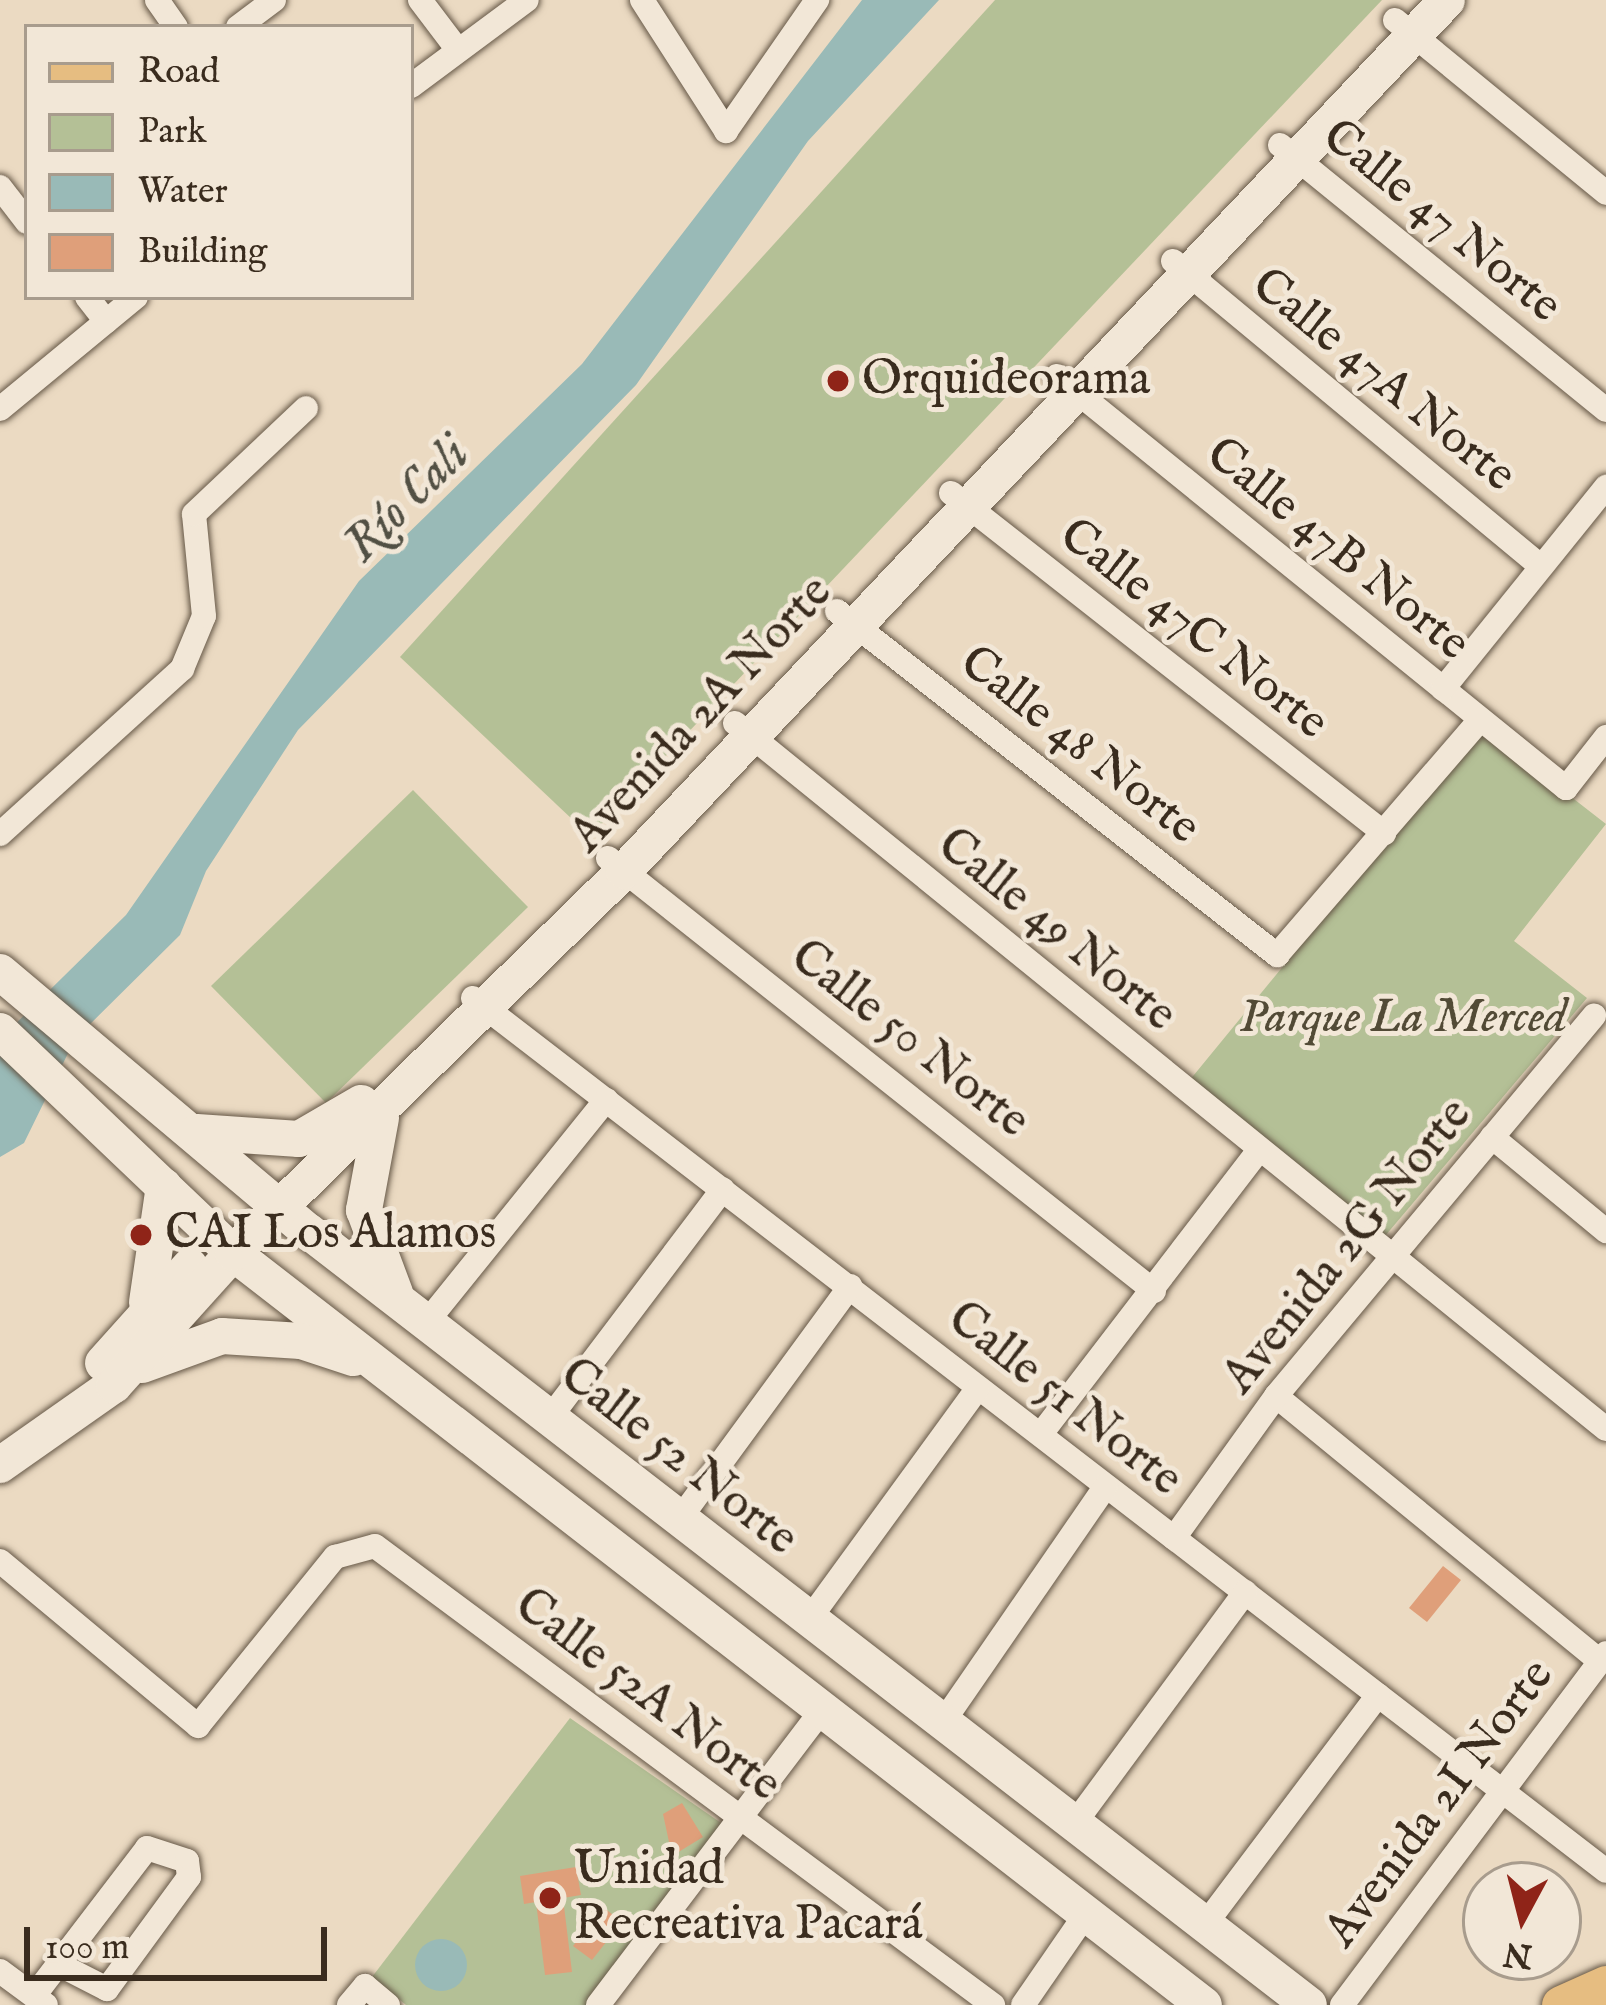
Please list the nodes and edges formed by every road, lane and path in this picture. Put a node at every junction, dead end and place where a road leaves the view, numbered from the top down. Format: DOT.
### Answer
graph roads {
  1 [pos="274,0"];
  2 [pos="420,0"];
  3 [pos="527,0"];
  4 [pos="642,0"];
  5 [pos="817,0"];
  6 [pos="1447,0"];
  7 [pos="1407,18"];
  8 [pos="242,24"];
  9 [pos="458,50"];
  10 [pos="414,84"];
  11 [pos="1289,153"];
  12 [pos="0,188"];
  13 [pos="1606,193"];
  14 [pos="24,218"];
  15 [pos="1180,268"];
  16 [pos="89,300"];
  17 [pos="132,300"];
  18 [pos="106,321"];
  19 [pos="1065,384"];
  20 [pos="306,408"];
  21 [pos="0,409"];
  22 [pos="1606,410"];
  23 [pos="1606,487"];
  24 [pos="958,499"];
  25 [pos="1541,566"];
  26 [pos="844,617"];
  27 [pos="1443,689"];
  28 [pos="1480,720"];
  29 [pos="743,731"];
  30 [pos="1606,737"];
  31 [pos="1384,833"];
  32 [pos="0,834"];
  33 [pos="616,865"];
  34 [pos="4,976"];
  35 [pos="479,1003"];
  36 [pos="1595,1016"];
  37 [pos="0,1030"];
  38 [pos="606,1100"];
  39 [pos="372,1107"];
  40 [pos="170,1117"];
  41 [pos="1492,1138"];
  42 [pos="1260,1149"];
  43 [pos="154,1176"];
  44 [pos="723,1189"];
  45 [pos="272,1201"];
  46 [pos="308,1232"];
  47 [pos="1606,1232"];
  48 [pos="226,1240"];
  49 [pos="1393,1255"];
  50 [pos="266,1278"];
  51 [pos="850,1286"];
  52 [pos="1154,1291"];
  53 [pos="413,1312"];
  54 [pos="141,1316"];
  55 [pos="114,1385"];
  56 [pos="977,1389"];
  57 [pos="408,1390"];
  58 [pos="1276,1396"];
  59 [pos="549,1418"];
  60 [pos="1606,1429"];
  61 [pos="1041,1434"];
  62 [pos="0,1441"];
  63 [pos="0,1465"];
  64 [pos="1106,1486"];
  65 [pos="680,1520"];
  66 [pos="1174,1538"];
  67 [pos="0,1562"];
  68 [pos="1245,1592"];
  69 [pos="808,1621"];
  70 [pos="1603,1657"];
  71 [pos="1378,1695"];
  72 [pos="823,1709"];
  73 [pos="941,1725"];
  74 [pos="1500,1791"];
  75 [pos="741,1817"];
  76 [pos="1072,1827"];
  77 [pos="1606,1871"];
  78 [pos="1085,1915"];
  79 [pos="1204,1926"];
  80 [pos="60,1964"];
  81 [pos="0,1971"];
  82 [pos="1606,1987"];
  83 [pos="357,1995"];
  84 [pos="40,2001"];
  85 [pos="388,2005"];
  86 [pos="598,2005"];
  87 [pos="993,2005"];
  88 [pos="1023,2005"];
  89 [pos="1204,2005"];
  90 [pos="1309,2005"];
  91 [pos="1342,2005"];
  92 [pos="1561,2005"];
  93 [pos="1593,2005"];
  1 -- 8 [label="street"];
  2 -- 9 [label="street"];
  3 -- 9 [label="street"];
  4 -- 5 [label="street"];
  6 -- 7 [label="main road, Avenida 2A Norte"];
  7 -- 11 [label="main road, Avenida 2A Norte"];
  7 -- 13 [label="street"];
  9 -- 10 [label="street"];
  11 -- 15 [label="main road, Avenida 2A Norte"];
  11 -- 22 [label="street, Calle 47 Norte"];
  12 -- 14 [label="street"];
  15 -- 19 [label="main road, Avenida 2A Norte"];
  15 -- 25 [label="street, Calle 47A Norte"];
  16 -- 18 [label="street"];
  17 -- 18 [label="street"];
  18 -- 21 [label="street"];
  19 -- 24 [label="main road, Avenida 2A Norte"];
  19 -- 27 [label="street, Calle 47B Norte"];
  20 -- 32 [label="street"];
  23 -- 25 [label="street"];
  24 -- 26 [label="main road, Avenida 2A Norte"];
  24 -- 31 [label="street, Calle 47C Norte"];
  25 -- 27 [label="street"];
  26 -- 29 [label="main road, Avenida 2A Norte"];
  26 -- 31 [label="street, Calle 48 Norte"];
  27 -- 28 [label="street, Calle 47B Norte"];
  28 -- 30 [label="street, Calle 47B Norte"];
  28 -- 31 [label="street"];
  29 -- 33 [label="main road, Avenida 2A Norte"];
  29 -- 42 [label="street, Calle 49 Norte"];
  33 -- 35 [label="main road, Avenida 2A Norte"];
  33 -- 52 [label="street, Calle 50 Norte"];
  34 -- 40 [label="main road, Calle 52 Norte"];
  35 -- 38 [label="street, Calle 51 Norte"];
  35 -- 39 [label="main road, Avenida 2A Norte"];
  36 -- 41 [label="street, Avenida 2G Norte"];
  37 -- 43 [label="main road"];
  38 -- 44 [label="street, Calle 51 Norte"];
  38 -- 53 [label="street"];
  39 -- 40 [label="main road"];
  39 -- 45 [label="main road, Avenida 2A Norte"];
  39 -- 53 [label="main road"];
  40 -- 45 [label="main road, Calle 52 Norte"];
  41 -- 47 [label="street"];
  41 -- 49 [label="street, Avenida 2G Norte"];
  42 -- 49 [label="street, Calle 49 Norte"];
  42 -- 52 [label="street"];
  43 -- 48 [label="main road"];
  43 -- 54 [label="main road"];
  44 -- 51 [label="street, Calle 51 Norte"];
  44 -- 59 [label="street"];
  45 -- 46 [label="main road, Calle 52 Norte"];
  45 -- 48 [label="main road, Avenida 2A Norte"];
  46 -- 50 [label="main road"];
  46 -- 53 [label="main road, Calle 52 Norte"];
  48 -- 50 [label="main road"];
  48 -- 54 [label="main road, Avenida 2A Norte"];
  48 -- 55 [label="main road, Avenida 2A Norte"];
  49 -- 58 [label="street, Avenida 2G Norte"];
  49 -- 60 [label="street, Calle 49 Norte"];
  50 -- 57 [label="main road"];
  51 -- 56 [label="street, Calle 51 Norte"];
  51 -- 65 [label="street"];
  52 -- 61 [label="street"];
  53 -- 59 [label="main road, Calle 52 Norte"];
  54 -- 62 [label="main road, Avenida 2A Norte"];
  55 -- 57 [label="main road"];
  55 -- 63 [label="main road, Avenida 2A Norte"];
  56 -- 61 [label="street, Calle 51 Norte"];
  56 -- 69 [label="street"];
  57 -- 72 [label="main road"];
  58 -- 66 [label="street, Avenida 2G Norte"];
  58 -- 70 [label="street"];
  59 -- 65 [label="main road, Calle 52 Norte"];
  61 -- 64 [label="street, Calle 51 Norte"];
  64 -- 66 [label="street, Calle 51 Norte"];
  64 -- 73 [label="street"];
  65 -- 69 [label="main road, Calle 52 Norte"];
  66 -- 68 [label="street, Calle 51 Norte"];
  67 -- 75 [label="street, Calle 52A Norte"];
  68 -- 71 [label="street, Calle 51 Norte"];
  68 -- 76 [label="street"];
  69 -- 73 [label="main road, Calle 52 Norte"];
  70 -- 74 [label="street, Avenida 2I Norte"];
  71 -- 74 [label="street, Calle 51 Norte"];
  71 -- 79 [label="street"];
  72 -- 75 [label="street"];
  72 -- 78 [label="main road"];
  73 -- 76 [label="main road, Calle 52 Norte"];
  74 -- 77 [label="street, Calle 51 Norte"];
  74 -- 91 [label="street, Avenida 2I Norte"];
  75 -- 86 [label="street"];
  75 -- 87 [label="street, Calle 52A Norte"];
  76 -- 79 [label="main road, Calle 52 Norte"];
  78 -- 88 [label="street"];
  78 -- 89 [label="main road"];
  79 -- 90 [label="main road, Calle 52 Norte"];
  80 -- 80 [label="street"];
  80 -- 84 [label="street"];
  81 -- 84 [label="street"];
  82 -- 92 [label="main road"];
  82 -- 93 [label="main road"];
  83 -- 85 [label="street"];
}
